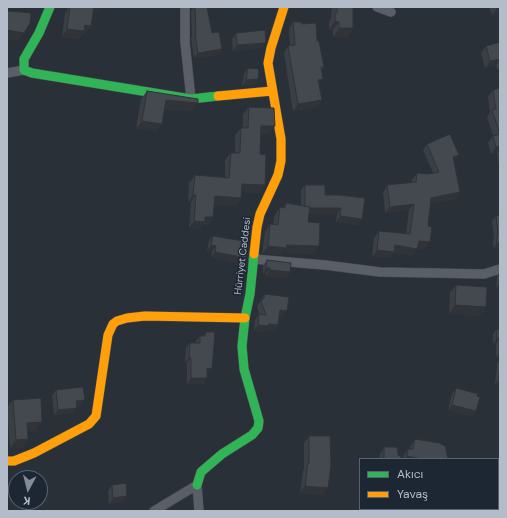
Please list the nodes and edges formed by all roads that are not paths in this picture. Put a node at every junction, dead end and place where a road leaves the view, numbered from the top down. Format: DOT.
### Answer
graph roads {
  1 [pos="50,7"];
  2 [pos="185,7"];
  3 [pos="284,7"];
  4 [pos="376,7"];
  5 [pos="391,12"];
  6 [pos="24,70"];
  7 [pos="7,73"];
  8 [pos="272,91"];
  9 [pos="191,99"];
  10 [pos="253,259"];
  11 [pos="500,269"];
  12 [pos="245,318"];
  13 [pos="7,461"];
  14 [pos="197,485"];
  15 [pos="154,511"];
  16 [pos="199,511"];
  1 -- 6 [label="street"];
  2 -- 9 [label="street"];
  3 -- 8 [label="street, Hürriyet Caddesi"];
  4 -- 5 [label="street"];
  6 -- 7 [label="street"];
  6 -- 9 [label="street"];
  8 -- 9 [label="street"];
  8 -- 10 [label="street, Hürriyet Caddesi"];
  10 -- 11 [label="street"];
  10 -- 12 [label="street, Hürriyet Caddesi"];
  12 -- 13 [label="street"];
  12 -- 14 [label="street, Hürriyet Caddesi"];
  14 -- 15 [label="street"];
  14 -- 16 [label="street"];
}
